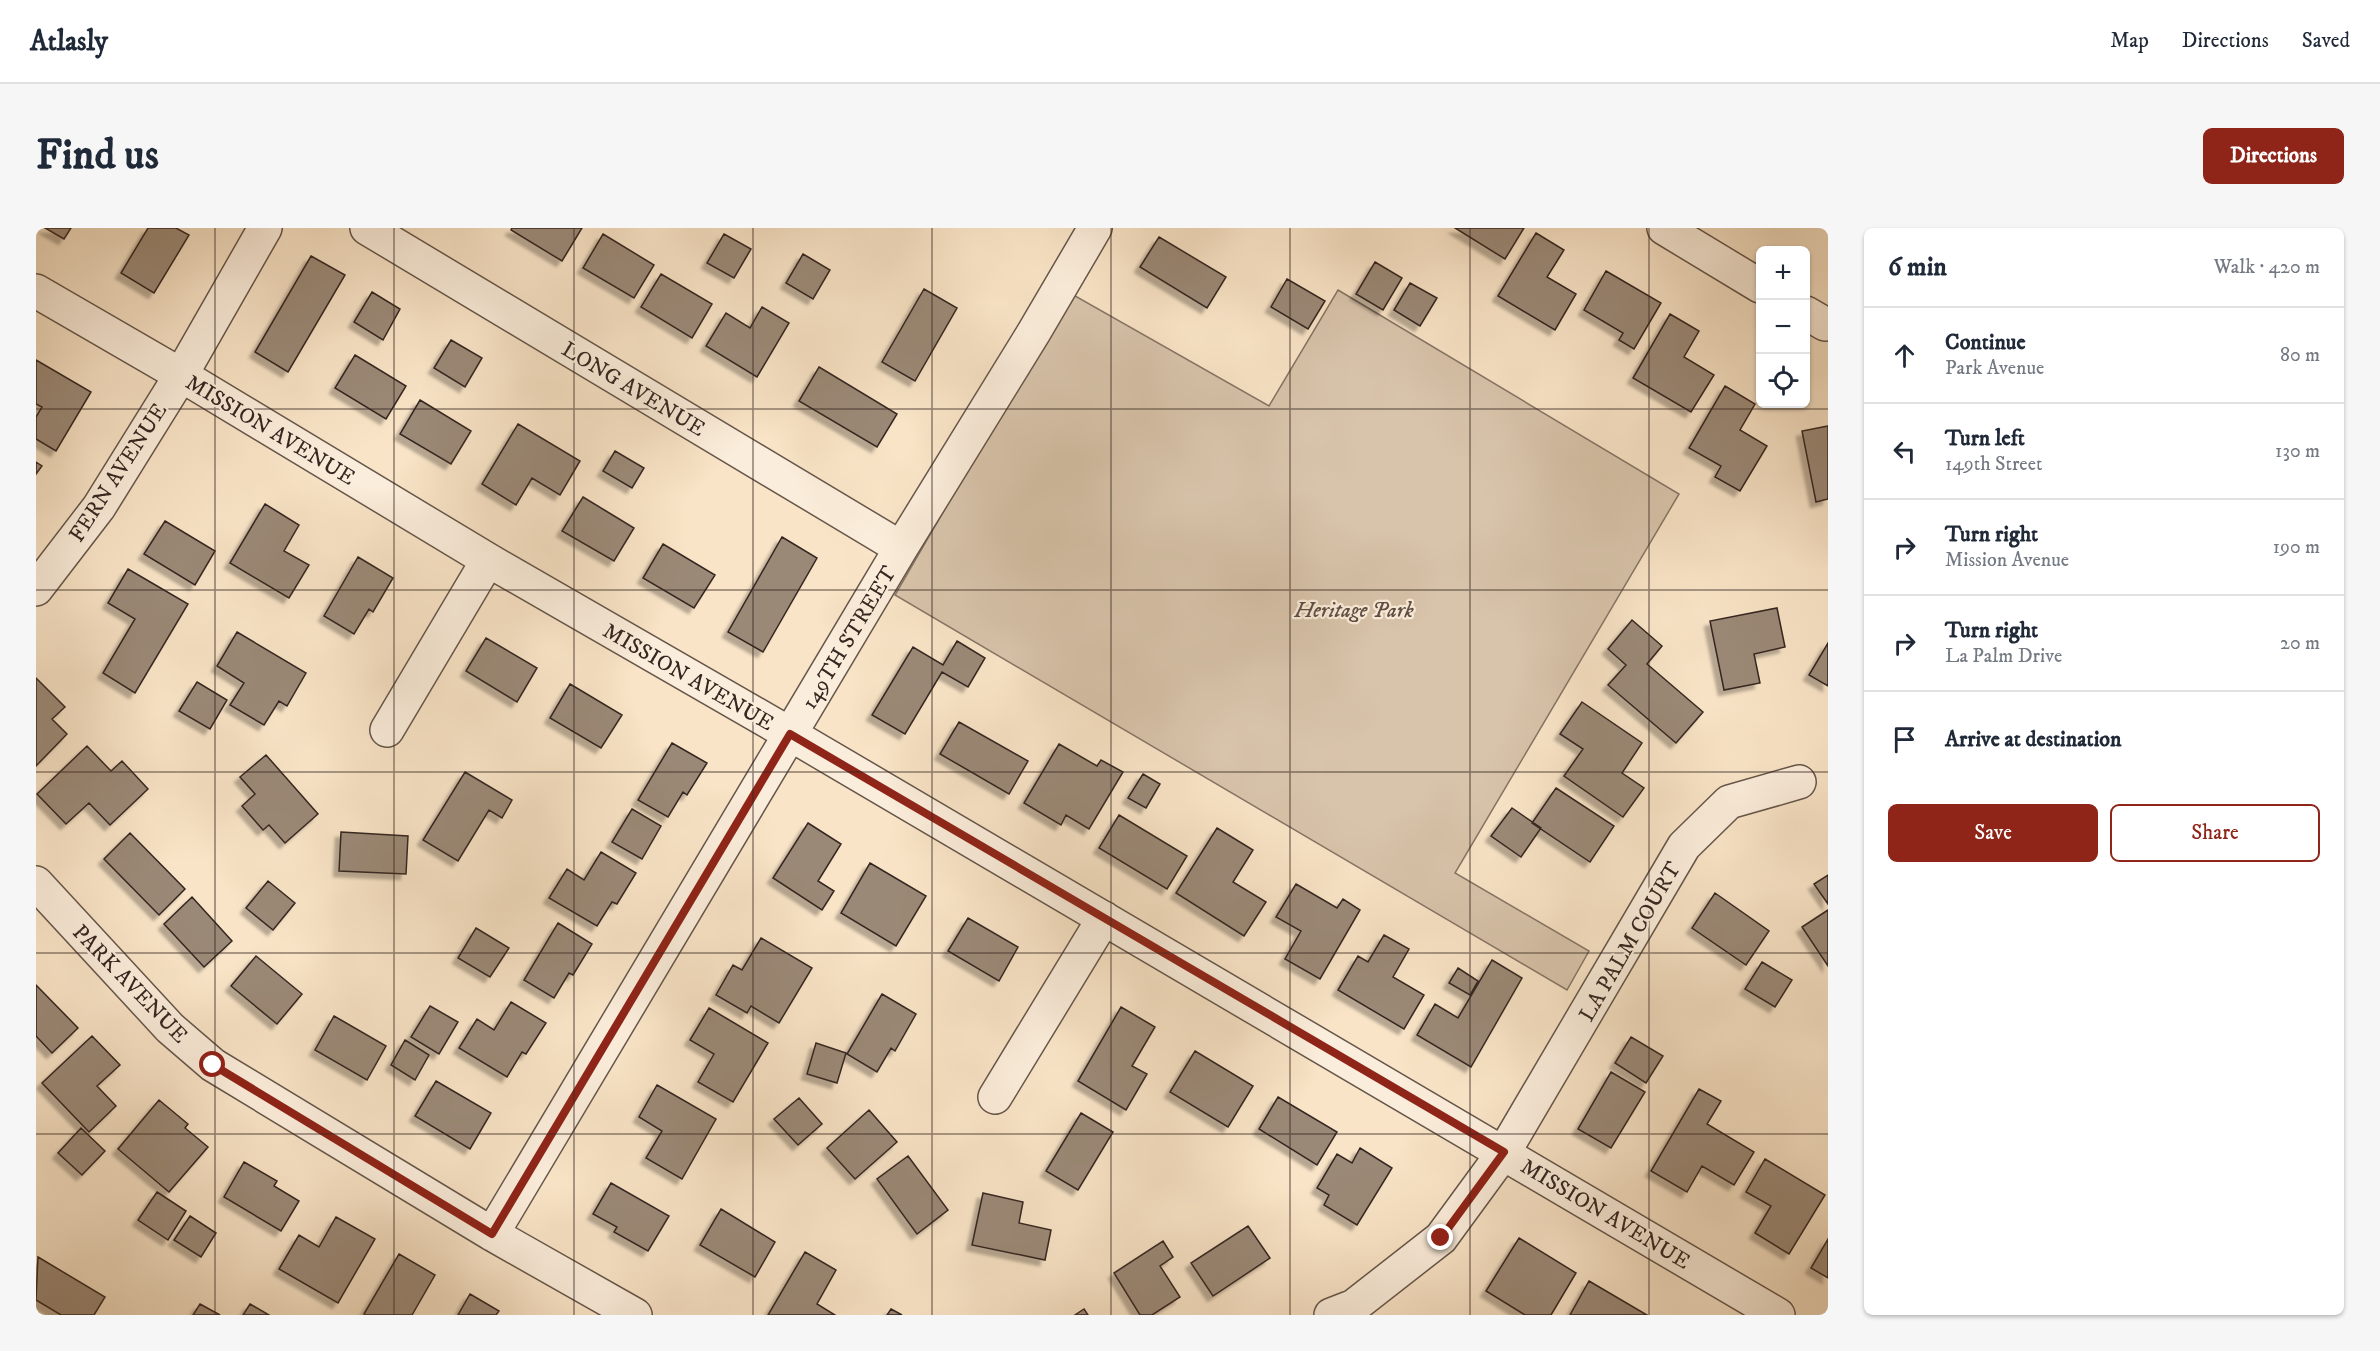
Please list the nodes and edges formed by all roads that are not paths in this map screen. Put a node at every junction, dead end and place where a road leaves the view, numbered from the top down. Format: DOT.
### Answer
graph roads {
  1 [pos="265,228"];
  2 [pos="368,228"];
  3 [pos="1095,228"];
  4 [pos="1664,228"];
  5 [pos="1756,283"];
  6 [pos="36,291"];
  7 [pos="181,375"];
  8 [pos="901,548"];
  9 [pos="488,560"];
  10 [pos="36,589"];
  11 [pos="387,730"];
  12 [pos="790,734"];
  13 [pos="1799,782"];
  14 [pos="36,883"];
  15 [pos="1104,918"];
  16 [pos="995,1097"];
  17 [pos="1504,1152"];
  18 [pos="492,1234"];
  19 [pos="634,1315"];
  20 [pos="1331,1315"];
  21 [pos="1778,1315"];
  1 -- 7 [label="street, FERN AVENUE"];
  2 -- 8 [label="street, LONG AVENUE"];
  3 -- 8 [label="street, 149TH STREET"];
  4 -- 5 [label="street"];
  6 -- 7 [label="street, MISSION AVENUE"];
  7 -- 9 [label="street, MISSION AVENUE"];
  7 -- 10 [label="street, FERN AVENUE"];
  8 -- 12 [label="street, 149TH STREET"];
  9 -- 11 [label="street"];
  9 -- 12 [label="street, MISSION AVENUE"];
  12 -- 15 [label="street, MISSION AVENUE"];
  12 -- 18 [label="street, 149TH STREET"];
  13 -- 17 [label="street, LA PALM COURT"];
  14 -- 18 [label="street, PARK AVENUE"];
  15 -- 16 [label="street"];
  15 -- 17 [label="street, MISSION AVENUE"];
  17 -- 20 [label="street, LA PALM COURT"];
  17 -- 21 [label="street, MISSION AVENUE"];
  18 -- 19 [label="street, PARK AVENUE"];
}
